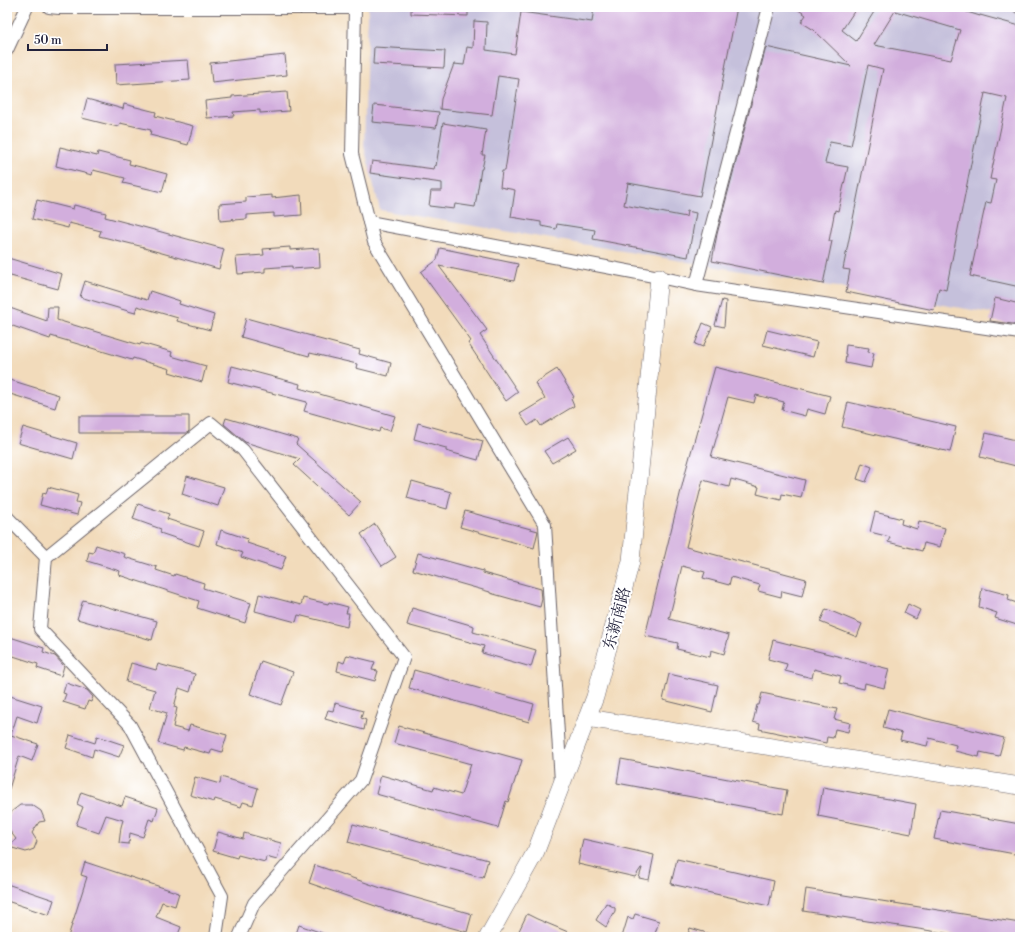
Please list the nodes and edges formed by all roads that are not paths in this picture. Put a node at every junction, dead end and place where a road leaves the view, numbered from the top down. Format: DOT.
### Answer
graph roads {
  1 [pos="27,7"];
  2 [pos="49,7"];
  3 [pos="769,7"];
  4 [pos="225,8"];
  5 [pos="7,50"];
  6 [pos="370,222"];
  7 [pos="660,277"];
  8 [pos="696,285"];
  9 [pos="1020,333"];
  10 [pos="7,517"];
  11 [pos="46,558"];
  12 [pos="587,718"];
  13 [pos="561,786"];
  14 [pos="1020,786"];
  15 [pos="216,937"];
  16 [pos="239,937"];
  17 [pos="488,937"];
  1 -- 5 [label="street"];
  2 -- 4 [label="street"];
  3 -- 8 [label="street"];
  4 -- 6 [label="street"];
  6 -- 7 [label="street"];
  6 -- 13 [label="street"];
  7 -- 8 [label="street"];
  7 -- 12 [label="main road, 东新南路"];
  8 -- 9 [label="street"];
  10 -- 11 [label="street"];
  11 -- 15 [label="street"];
  11 -- 16 [label="street"];
  12 -- 13 [label="main road, 东新南路"];
  12 -- 14 [label="main road"];
  13 -- 17 [label="main road, 东新南路"];
}
